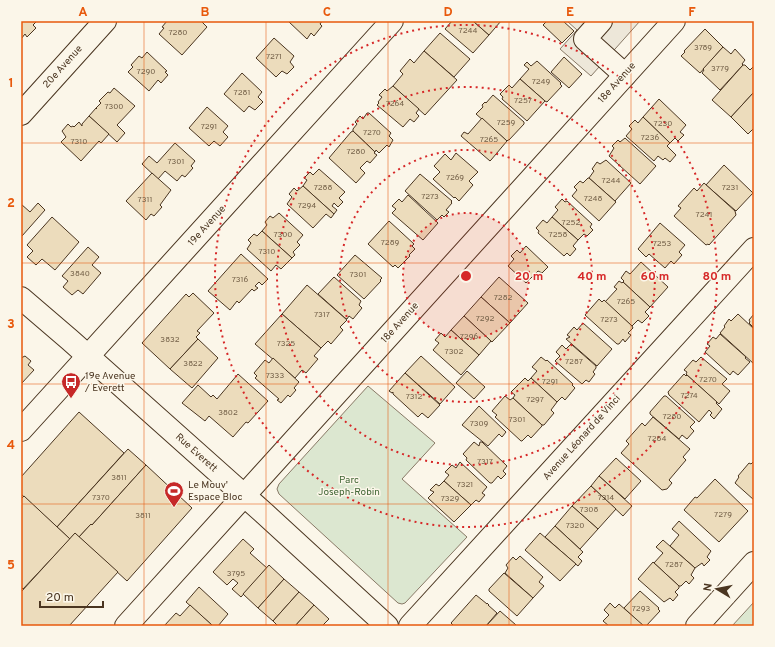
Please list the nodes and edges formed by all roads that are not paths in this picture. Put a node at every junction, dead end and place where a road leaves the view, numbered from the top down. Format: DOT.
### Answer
graph roads {
  1 [pos="105,21"];
  2 [pos="392,21"];
  3 [pos="601,21"];
  4 [pos="674,21"];
  5 [pos="625,75"];
  6 [pos="21,114"];
  7 [pos="754,249"];
  8 [pos="21,298"];
  9 [pos="88,357"];
  10 [pos="21,430"];
  11 [pos="244,496"];
  12 [pos="754,563"];
  13 [pos="126,626"];
  14 [pos="387,626"];
  15 [pos="410,626"];
  16 [pos="697,626"];
  1 -- 6 [label="street, 20e Avenue"];
  2 -- 9 [label="street, 19e Avenue"];
  3 -- 5 [label="street"];
  4 -- 5 [label="street, 18e Avenue"];
  5 -- 11 [label="street, 18e Avenue"];
  7 -- 15 [label="street, Avenue Léonard de Vinci"];
  8 -- 9 [label="street, Rue Everett"];
  9 -- 10 [label="street, 19e Avenue"];
  9 -- 11 [label="street, Rue Everett"];
  11 -- 13 [label="street, 18e Avenue"];
  11 -- 14 [label="street, Rue Everett"];
  12 -- 16 [label="street"];
}
